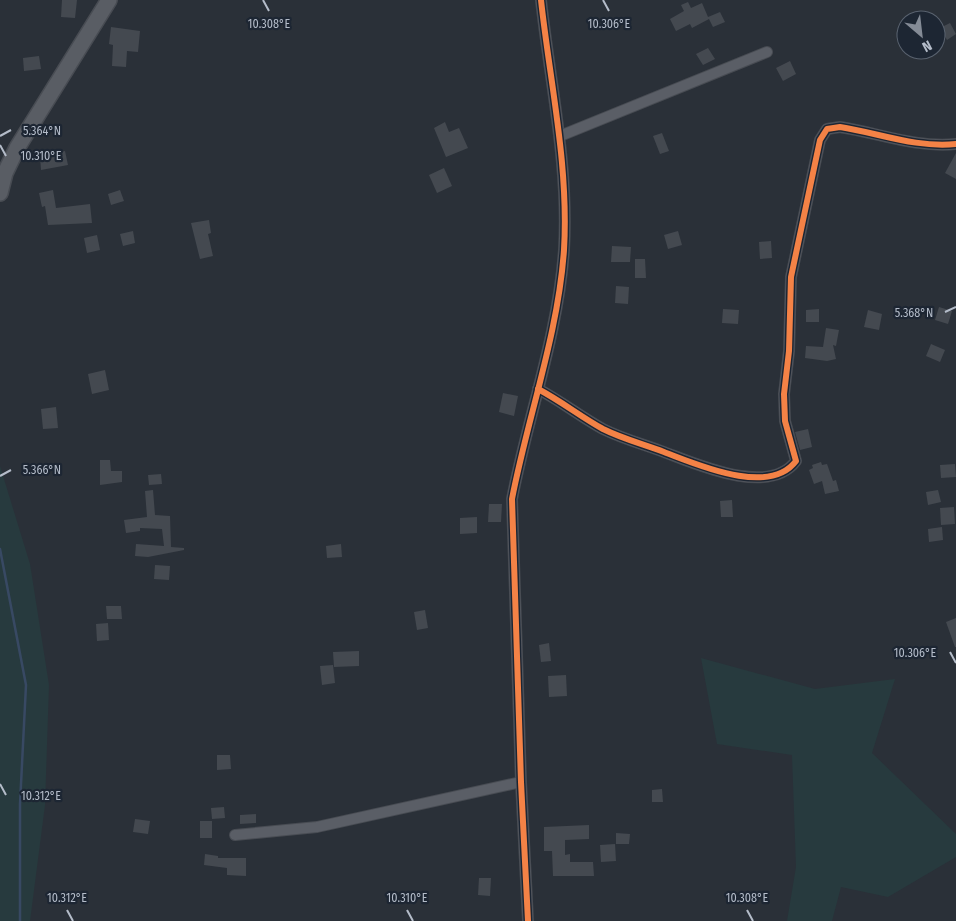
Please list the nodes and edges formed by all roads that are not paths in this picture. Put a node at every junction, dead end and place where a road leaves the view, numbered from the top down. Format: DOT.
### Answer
graph roads {
  1 [pos="109,0"];
  2 [pos="541,0"];
  3 [pos="767,52"];
  4 [pos="560,136"];
  5 [pos="956,144"];
  6 [pos="0,193"];
  7 [pos="538,389"];
  8 [pos="521,782"];
  9 [pos="235,835"];
  10 [pos="528,921"];
  1 -- 6 [label="street"];
  2 -- 4 [label="street"];
  3 -- 4 [label="street"];
  4 -- 7 [label="street"];
  5 -- 7 [label="street"];
  7 -- 8 [label="street"];
  8 -- 9 [label="street"];
  8 -- 10 [label="street"];
}
